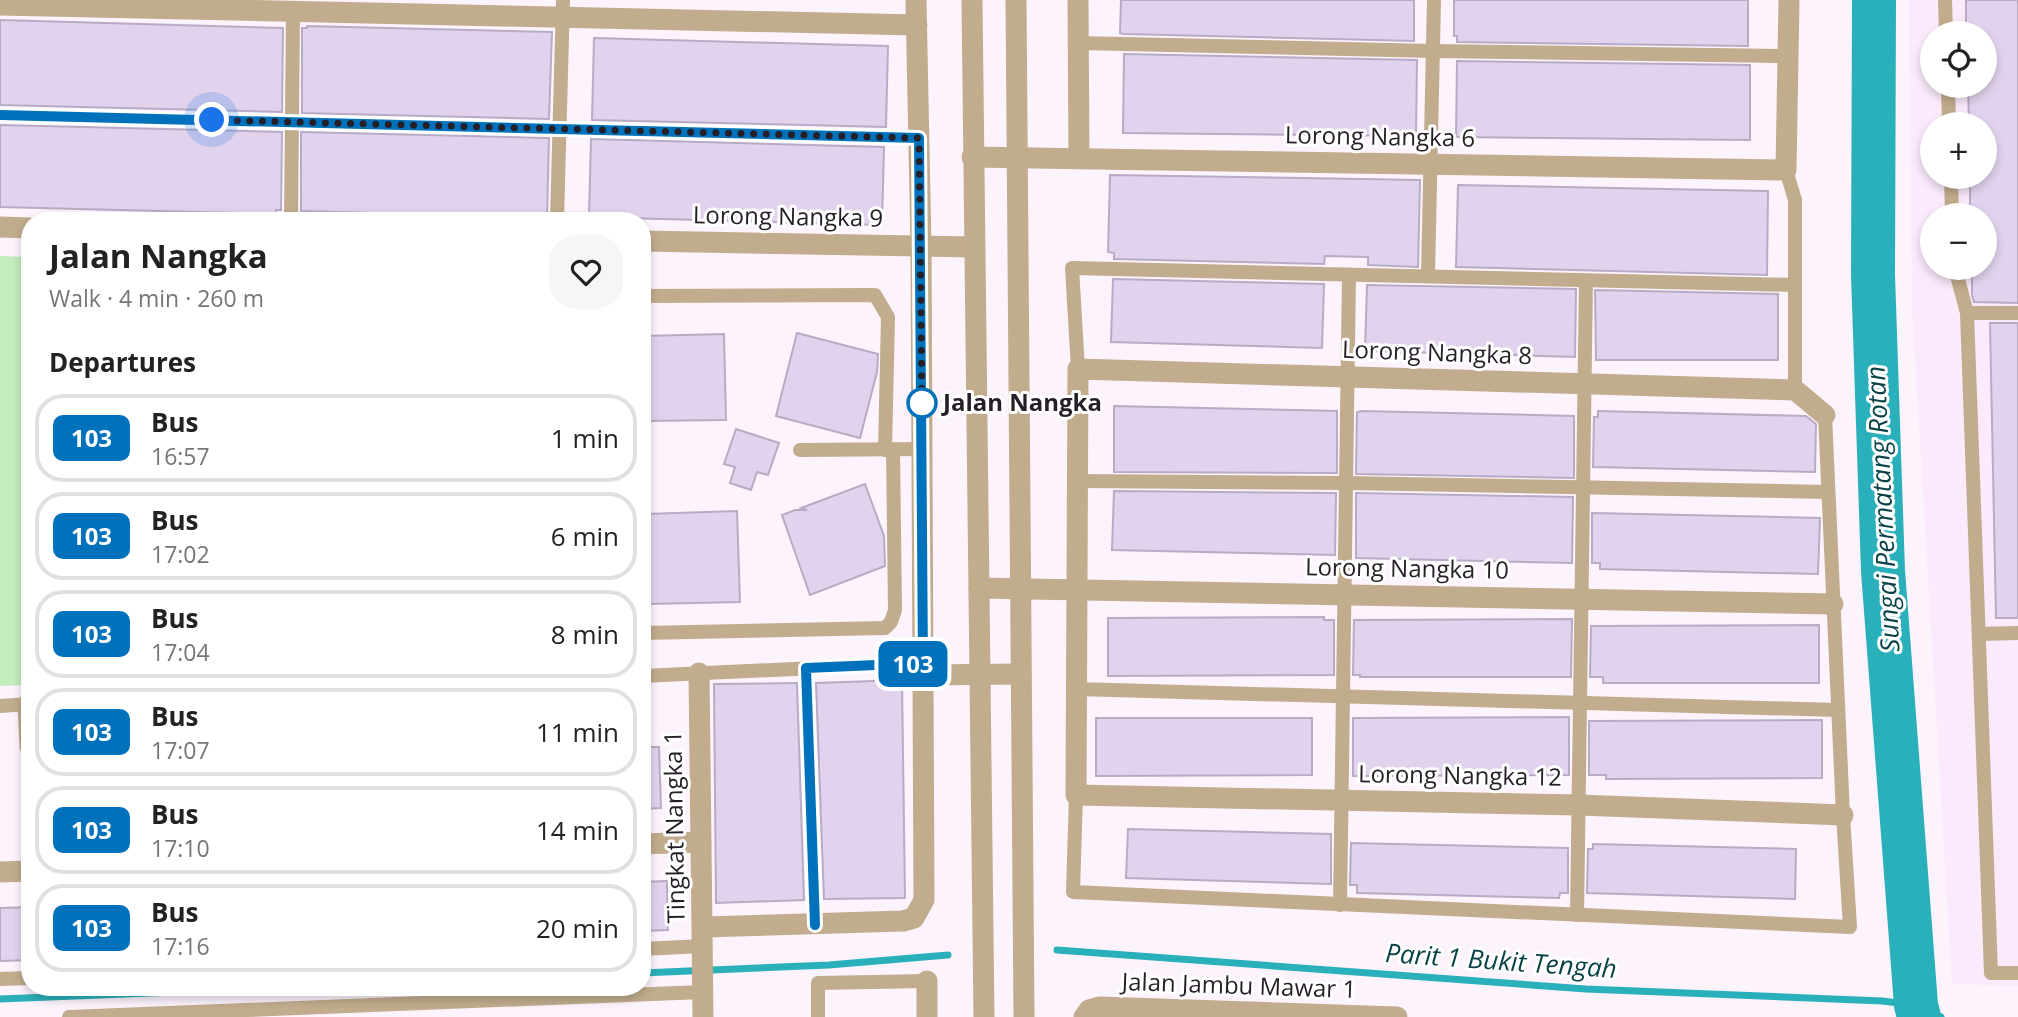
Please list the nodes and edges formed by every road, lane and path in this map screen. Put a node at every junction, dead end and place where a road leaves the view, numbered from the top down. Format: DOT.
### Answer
graph roads {
  1 [pos="916,0"];
  2 [pos="972,0"];
  3 [pos="1016,0"];
  4 [pos="1078,0"];
  5 [pos="1434,0"];
  6 [pos="1789,0"];
  7 [pos="1945,0"];
  8 [pos="186,4"];
  9 [pos="0,5"];
  10 [pos="563,8"];
  11 [pos="293,11"];
  12 [pos="1946,21"];
  13 [pos="917,24"];
  14 [pos="1078,43"];
  15 [pos="1433,51"];
  16 [pos="1788,56"];
  17 [pos="0,115"];
  18 [pos="292,121"];
  19 [pos="559,127"];
  20 [pos="919,138"];
  21 [pos="972,158"];
  22 [pos="1018,158"];
  23 [pos="1079,158"];
  24 [pos="1430,164"];
  25 [pos="1786,170"];
  26 [pos="292,212"];
  27 [pos="557,212"];
  28 [pos="0,227"];
  29 [pos="21,228"];
  30 [pos="651,240"];
  31 [pos="921,246"];
  32 [pos="974,247"];
  33 [pos="1349,275"];
  34 [pos="1428,275"];
  35 [pos="1958,280"];
  36 [pos="1586,281"];
  37 [pos="1795,285"];
  38 [pos="651,296"];
  39 [pos="1967,313"];
  40 [pos="2018,313"];
  41 [pos="1078,369"];
  42 [pos="1348,377"];
  43 [pos="1585,384"];
  44 [pos="1795,390"];
  45 [pos="1825,415"];
  46 [pos="922,449"];
  47 [pos="800,450"];
  48 [pos="889,450"];
  49 [pos="1077,481"];
  50 [pos="1346,483"];
  51 [pos="1583,488"];
  52 [pos="1828,492"];
  53 [pos="979,588"];
  54 [pos="1021,589"];
  55 [pos="1077,590"];
  56 [pos="1344,594"];
  57 [pos="1582,599"];
  58 [pos="1833,604"];
  59 [pos="651,633"];
  60 [pos="2018,633"];
  61 [pos="1979,634"];
  62 [pos="806,668"];
  63 [pos="924,669"];
  64 [pos="699,673"];
  65 [pos="980,674"];
  66 [pos="1021,674"];
  67 [pos="651,676"];
  68 [pos="1076,689"];
  69 [pos="1343,697"];
  70 [pos="1580,702"];
  71 [pos="21,705"];
  72 [pos="0,706"];
  73 [pos="1838,710"];
  74 [pos="1076,795"];
  75 [pos="1340,800"];
  76 [pos="1579,805"];
  77 [pos="1843,815"];
  78 [pos="701,842"];
  79 [pos="651,844"];
  80 [pos="21,871"];
  81 [pos="0,872"];
  82 [pos="1340,905"];
  83 [pos="1577,915"];
  84 [pos="815,925"];
  85 [pos="703,943"];
  86 [pos="651,948"];
  87 [pos="2018,973"];
  88 [pos="21,978"];
  89 [pos="0,979"];
  90 [pos="927,981"];
  91 [pos="703,986"];
  92 [pos="651,990"];
  93 [pos="572,996"];
  94 [pos="375,1011"];
  95 [pos="69,1017"];
  96 [pos="704,1017"];
  97 [pos="818,1017"];
  98 [pos="927,1017"];
  99 [pos="984,1017"];
  100 [pos="1024,1017"];
  101 [pos="1084,1017"];
  102 [pos="1396,1017"];
  1 -- 13 [label="street"];
  2 -- 21 [label="street"];
  3 -- 22 [label="street"];
  4 -- 14 [label="street"];
  5 -- 15 [label="lane"];
  6 -- 16 [label="street"];
  7 -- 12 [label="lane"];
  8 -- 9 [label="street"];
  8 -- 11 [label="street"];
  10 -- 11 [label="street"];
  10 -- 13 [label="street"];
  10 -- 19 [label="lane"];
  11 -- 18 [label="lane"];
  13 -- 20 [label="street"];
  14 -- 15 [label="lane"];
  14 -- 23 [label="street"];
  15 -- 16 [label="lane"];
  15 -- 24 [label="lane"];
  16 -- 25 [label="street"];
  17 -- 18 [label="lane"];
  18 -- 19 [label="lane"];
  18 -- 26 [label="lane"];
  19 -- 20 [label="lane"];
  19 -- 27 [label="lane"];
  20 -- 31 [label="street"];
  21 -- 22 [label="street, Lorong Nangka 6"];
  21 -- 32 [label="street"];
  22 -- 23 [label="street, Lorong Nangka 6"];
  22 -- 54 [label="street"];
  23 -- 24 [label="street, Lorong Nangka 6"];
  24 -- 25 [label="street, Lorong Nangka 6"];
  24 -- 34 [label="lane"];
  25 -- 37 [label="lane"];
  28 -- 29 [label="street"];
  30 -- 31 [label="street, Lorong Nangka 9"];
  31 -- 32 [label="street, Lorong Nangka 9"];
  31 -- 46 [label="street"];
  32 -- 53 [label="street"];
  33 -- 34 [label="lane"];
  33 -- 41 [label="lane"];
  33 -- 42 [label="lane"];
  34 -- 36 [label="lane"];
  35 -- 39 [label="lane"];
  36 -- 37 [label="lane"];
  36 -- 43 [label="lane"];
  37 -- 44 [label="lane"];
  38 -- 48 [label="lane"];
  39 -- 40 [label="lane"];
  39 -- 61 [label="lane"];
  41 -- 42 [label="street, Lorong Nangka 8"];
  41 -- 49 [label="street"];
  42 -- 43 [label="street, Lorong Nangka 8"];
  42 -- 50 [label="lane"];
  43 -- 44 [label="street, Lorong Nangka 8"];
  43 -- 51 [label="lane"];
  44 -- 45 [label="street"];
  45 -- 52 [label="lane"];
  46 -- 48 [label="lane"];
  46 -- 63 [label="street"];
  47 -- 48 [label="lane"];
  48 -- 59 [label="lane"];
  49 -- 50 [label="lane"];
  49 -- 55 [label="street"];
  50 -- 51 [label="lane"];
  50 -- 56 [label="lane"];
  51 -- 52 [label="lane"];
  51 -- 57 [label="lane"];
  52 -- 58 [label="lane"];
  53 -- 54 [label="street, Lorong Nangka 10"];
  53 -- 65 [label="street"];
  54 -- 55 [label="street, Lorong Nangka 10"];
  54 -- 66 [label="street"];
  55 -- 56 [label="street, Lorong Nangka 10"];
  55 -- 68 [label="street"];
  56 -- 57 [label="street, Lorong Nangka 10"];
  56 -- 69 [label="lane"];
  57 -- 58 [label="street, Lorong Nangka 10"];
  57 -- 70 [label="lane"];
  58 -- 73 [label="lane"];
  60 -- 61 [label="lane"];
  61 -- 87 [label="lane"];
  62 -- 63 [label="lane"];
  62 -- 64 [label="lane"];
  62 -- 84 [label="lane"];
  63 -- 65 [label="street"];
  63 -- 84 [label="street"];
  64 -- 67 [label="lane"];
  64 -- 78 [label="street, Tingkat Nangka 1"];
  65 -- 66 [label="street"];
  65 -- 99 [label="street"];
  66 -- 100 [label="street"];
  68 -- 69 [label="lane"];
  68 -- 74 [label="street"];
  69 -- 70 [label="lane"];
  69 -- 75 [label="lane"];
  70 -- 73 [label="lane"];
  70 -- 76 [label="lane"];
  71 -- 72 [label="lane"];
  73 -- 77 [label="lane"];
  74 -- 75 [label="street, Lorong Nangka 12"];
  74 -- 82 [label="lane"];
  75 -- 76 [label="street, Lorong Nangka 12"];
  75 -- 82 [label="lane"];
  76 -- 77 [label="street, Lorong Nangka 12"];
  76 -- 83 [label="lane"];
  77 -- 83 [label="lane"];
  78 -- 79 [label="street"];
  78 -- 85 [label="street, Tingkat Nangka 1"];
  80 -- 81 [label="street"];
  82 -- 83 [label="lane"];
  84 -- 85 [label="street"];
  85 -- 86 [label="lane"];
  85 -- 91 [label="street, Tingkat Nangka 1"];
  88 -- 89 [label="lane"];
  90 -- 97 [label="lane"];
  90 -- 98 [label="street"];
  91 -- 92 [label="lane"];
  91 -- 96 [label="street, Tingkat Nangka 1"];
  93 -- 94 [label="lane"];
  94 -- 95 [label="lane"];
  101 -- 102 [label="street, Jalan Jambu Mawar 1"];
}
